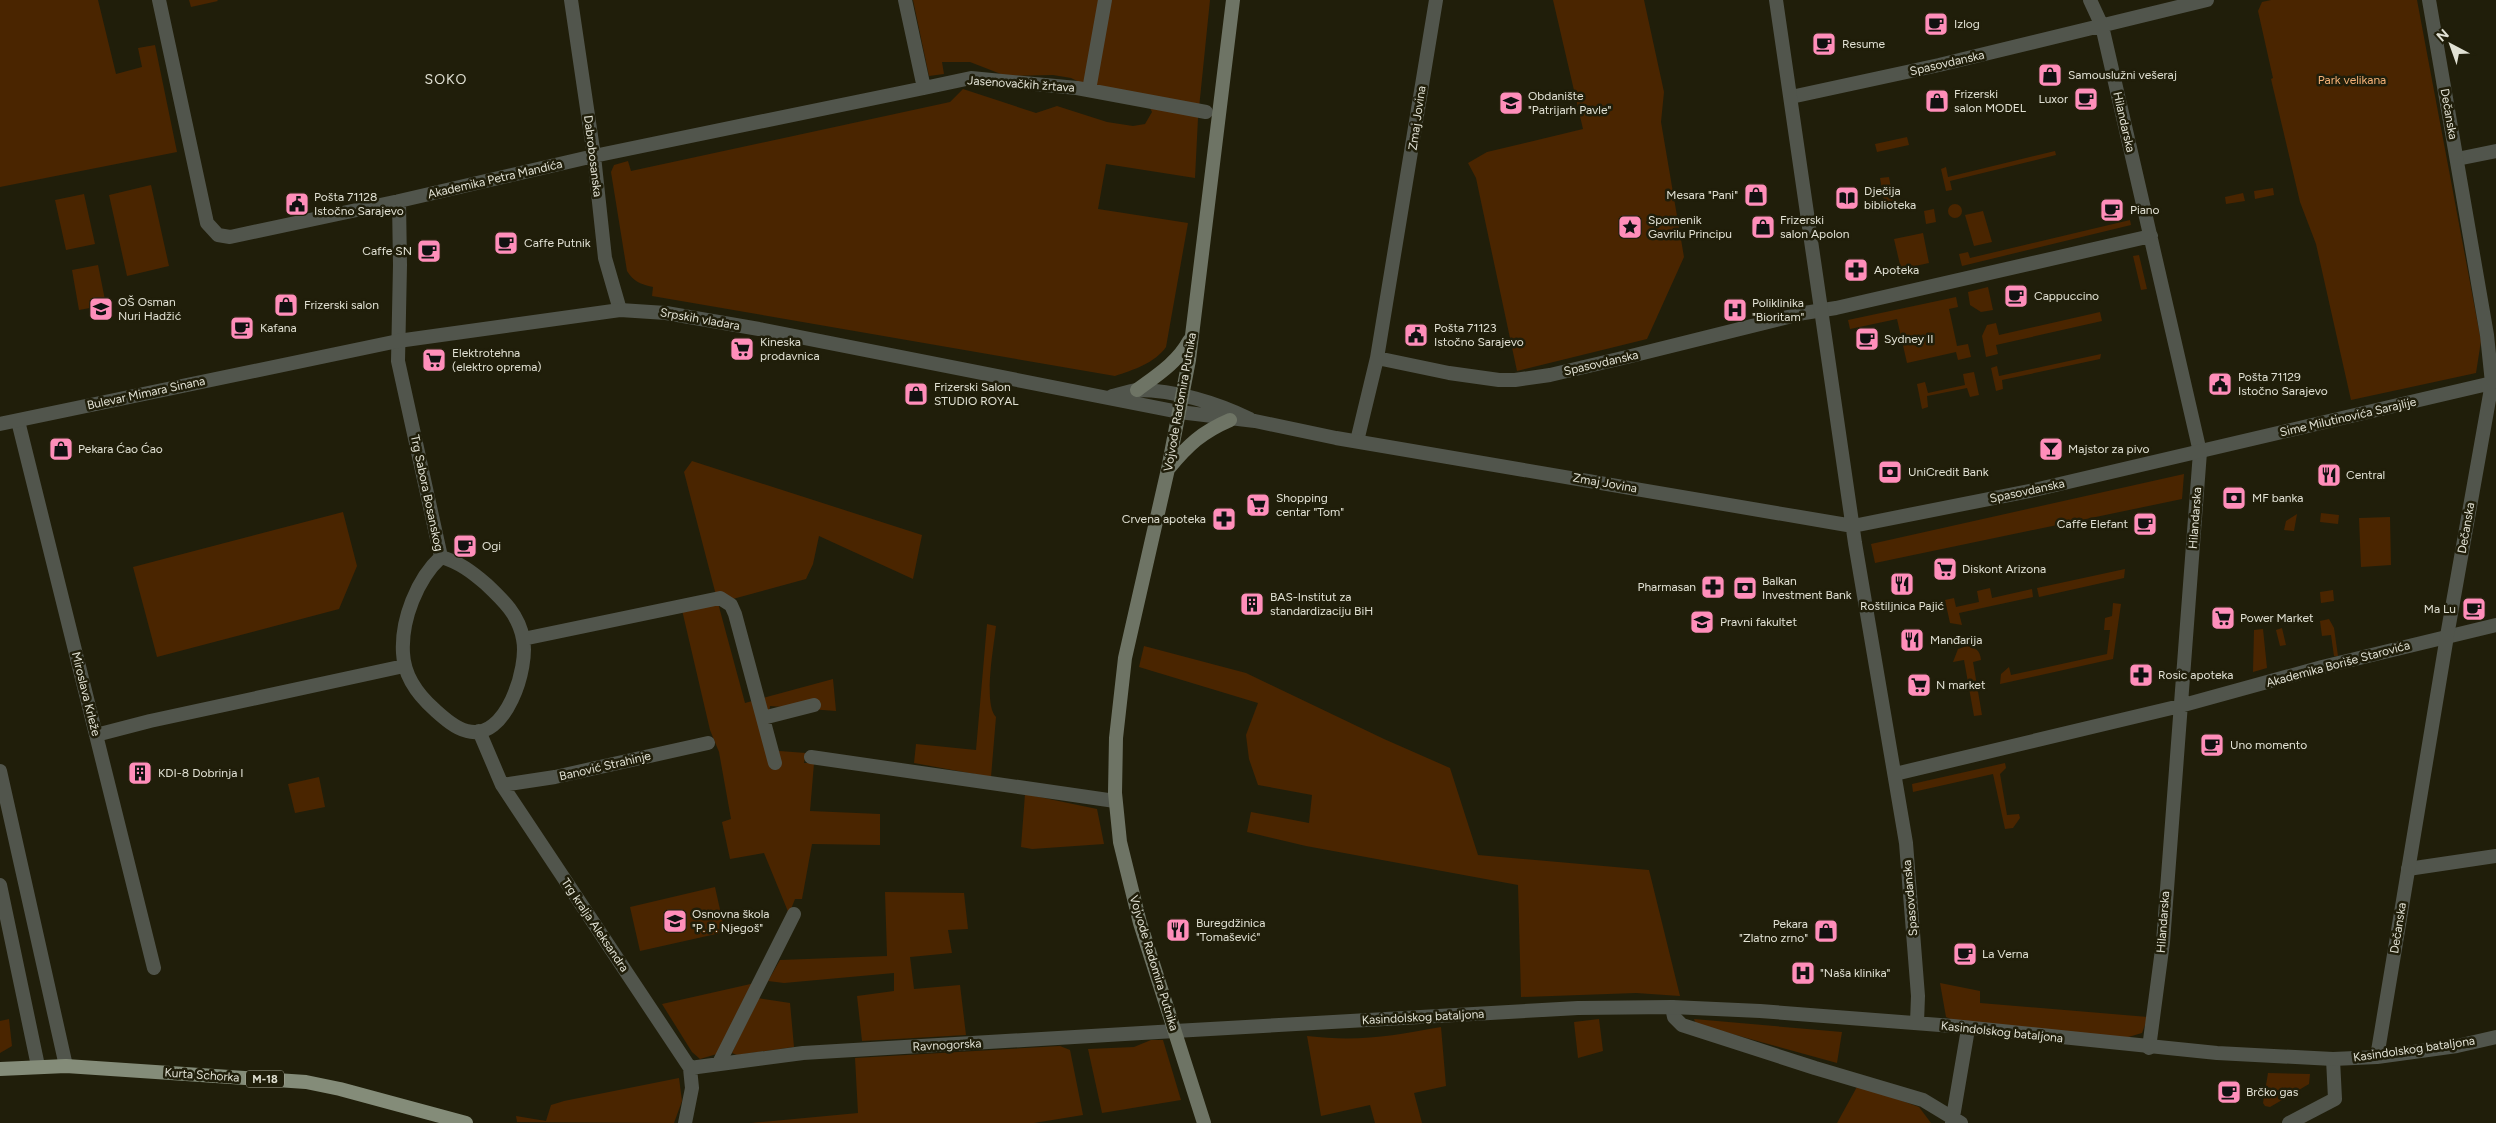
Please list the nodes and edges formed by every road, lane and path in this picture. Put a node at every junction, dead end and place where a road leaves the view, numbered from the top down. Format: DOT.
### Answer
graph roads {
  1 [pos="159,0"];
  2 [pos="571,0"];
  3 [pos="905,0"];
  4 [pos="1105,0"];
  5 [pos="1233,0"];
  6 [pos="1436,0"];
  7 [pos="1776,0"];
  8 [pos="2090,0"];
  9 [pos="2207,0"];
  10 [pos="2429,0"];
  11 [pos="2102,26"];
  12 [pos="924,88"];
  13 [pos="1089,90"];
  14 [pos="1791,97"];
  15 [pos="1206,112"];
  16 [pos="2496,151"];
  17 [pos="594,156"];
  18 [pos="2457,160"];
  19 [pos="399,201"];
  20 [pos="2151,236"];
  21 [pos="620,310"];
  22 [pos="1822,310"];
  23 [pos="1193,333"];
  24 [pos="398,341"];
  25 [pos="1377,358"];
  26 [pos="291,362"];
  27 [pos="2494,383"];
  28 [pos="1137,390"];
  29 [pos="1182,396"];
  30 [pos="1106,398"];
  31 [pos="1179,412"];
  32 [pos="1230,420"];
  33 [pos="18,421"];
  34 [pos="1254,421"];
  35 [pos="0,424"];
  36 [pos="1357,441"];
  37 [pos="2200,452"];
  38 [pos="1168,469"];
  39 [pos="1853,526"];
  40 [pos="441,557"];
  41 [pos="2496,625"];
  42 [pos="2447,636"];
  43 [pos="523,639"];
  44 [pos="404,666"];
  45 [pos="814,705"];
  46 [pos="2180,706"];
  47 [pos="762,718"];
  48 [pos="480,731"];
  49 [pos="96,735"];
  50 [pos="708,743"];
  51 [pos="811,757"];
  52 [pos="775,763"];
  53 [pos="0,770"];
  54 [pos="1895,774"];
  55 [pos="502,785"];
  56 [pos="1115,800"];
  57 [pos="2496,856"];
  58 [pos="2408,868"];
  59 [pos="0,884"];
  60 [pos="794,914"];
  61 [pos="154,968"];
  62 [pos="1672,1007"];
  63 [pos="1918,1023"];
  64 [pos="1968,1029"];
  65 [pos="1175,1030"];
  66 [pos="2496,1037"];
  67 [pos="2149,1048"];
  68 [pos="2377,1057"];
  69 [pos="2332,1059"];
  70 [pos="719,1063"];
  71 [pos="38,1066"];
  72 [pos="66,1066"];
  73 [pos="690,1068"];
  74 [pos="0,1069"];
  75 [pos="1955,1121"];
  76 [pos="462,1122"];
  77 [pos="685,1123"];
  78 [pos="1204,1123"];
  79 [pos="2289,1123"];
  1 -- 19 [label="street, Akademika Petra Mandića"];
  2 -- 17 [label="street, Dabrobosanska"];
  3 -- 12 [label="street"];
  4 -- 13 [label="street, Jasenovačkih žrtava"];
  5 -- 23 [label="main road, Vojvode Radomira Putnika"];
  6 -- 25 [label="street, Zmaj Jovina"];
  7 -- 14 [label="street, Spasovdanska"];
  8 -- 11 [label="street, Hilandarska"];
  9 -- 11 [label="street, Spasovdanska"];
  10 -- 18 [label="street, Dečanska"];
  11 -- 14 [label="street, Spasovdanska"];
  11 -- 20 [label="street, Hilandarska"];
  12 -- 13 [label="street, Jasenovačkih žrtava"];
  12 -- 17 [label="street, Akademika Petra Mandića"];
  13 -- 15 [label="street, Jasenovačkih žrtava"];
  14 -- 22 [label="street, Spasovdanska"];
  16 -- 18 [label="street"];
  17 -- 19 [label="street, Akademika Petra Mandića"];
  17 -- 21 [label="street, Dabrobosanska"];
  18 -- 27 [label="street, Dečanska"];
  19 -- 24 [label="street, Trg Sabora Bosanskog"];
  20 -- 22 [label="street, Spasovdanska"];
  20 -- 37 [label="street, Hilandarska"];
  21 -- 24 [label="street, Srpskih vladara"];
  21 -- 30 [label="street, Srpskih vladara"];
  22 -- 25 [label="street, Spasovdanska"];
  22 -- 39 [label="street, Spasovdanska"];
  23 -- 28 [label="main road"];
  23 -- 29 [label="main road, Vojvode Radomira Putnika"];
  24 -- 26 [label="street, Srpskih vladara"];
  24 -- 40 [label="street, Trg Sabora Bosanskog"];
  25 -- 36 [label="street, Zmaj Jovina"];
  26 -- 33 [label="street, Bulevar Mimara Sinana"];
  27 -- 37 [label="street, Sime Milutinovića Sarajlije"];
  27 -- 42 [label="street, Dečanska"];
  28 -- 29 [label="street, Srpskih vladara"];
  28 -- 30 [label="street, Srpskih vladara"];
  29 -- 31 [label="main road, Vojvode Radomira Putnika"];
  29 -- 34 [label="street, Zmaj Jovina"];
  30 -- 31 [label="street, Srpskih vladara"];
  31 -- 32 [label="street, Zmaj Jovina"];
  31 -- 38 [label="main road, Vojvode Radomira Putnika"];
  32 -- 34 [label="street, Zmaj Jovina"];
  32 -- 38 [label="main road"];
  33 -- 35 [label="street, Bulevar Mimara Sinana"];
  33 -- 49 [label="street, Miroslava Krleže"];
  34 -- 36 [label="street, Zmaj Jovina"];
  36 -- 39 [label="street, Zmaj Jovina"];
  37 -- 39 [label="street, Spasovdanska"];
  37 -- 46 [label="street, Hilandarska"];
  38 -- 56 [label="main road, Vojvode Radomira Putnika"];
  39 -- 54 [label="street, Spasovdanska"];
  40 -- 43 [label="street"];
  40 -- 44 [label="street, Trg Sabora Bosanskog"];
  41 -- 42 [label="street, Akademika Boriše Starovića"];
  42 -- 46 [label="street, Akademika Boriše Starovića"];
  42 -- 58 [label="street, Dečanska"];
  43 -- 47 [label="street"];
  43 -- 48 [label="street"];
  44 -- 48 [label="street, Trg Sabora Bosanskog"];
  44 -- 49 [label="street"];
  45 -- 47 [label="street"];
  46 -- 54 [label="street"];
  46 -- 67 [label="street, Hilandarska"];
  47 -- 52 [label="street"];
  48 -- 55 [label="street, Trg kralja Aleksandra"];
  49 -- 61 [label="street, Miroslava Krleže"];
  50 -- 55 [label="street, Banović Strahinje"];
  51 -- 56 [label="street"];
  53 -- 72 [label="street"];
  54 -- 63 [label="street, Spasovdanska"];
  55 -- 73 [label="street, Trg kralja Aleksandra"];
  56 -- 65 [label="main road, Vojvode Radomira Putnika"];
  57 -- 58 [label="street"];
  58 -- 68 [label="street, Dečanska"];
  59 -- 71 [label="street"];
  60 -- 70 [label="street"];
  62 -- 63 [label="street, Kasindolskog bataljona"];
  62 -- 65 [label="street, Kasindolskog bataljona"];
  62 -- 75 [label="street"];
  63 -- 64 [label="street, Kasindolskog bataljona"];
  64 -- 67 [label="street, Kasindolskog bataljona"];
  64 -- 75 [label="street"];
  65 -- 70 [label="street, Ravnogorska"];
  65 -- 78 [label="main road, Vojvode Radomira Putnika"];
  66 -- 68 [label="street, Kasindolskog bataljona"];
  67 -- 69 [label="street, Kasindolskog bataljona"];
  68 -- 69 [label="street, Kasindolskog bataljona"];
  69 -- 79 [label="street"];
  70 -- 73 [label="street, Ravnogorska"];
  71 -- 72 [label="main road, Kurta Schorka / M-18"];
  71 -- 74 [label="main road, Kurta Schorka / M-18"];
  72 -- 76 [label="main road, Kurta Schorka / M-18"];
  73 -- 77 [label="street"];
}
